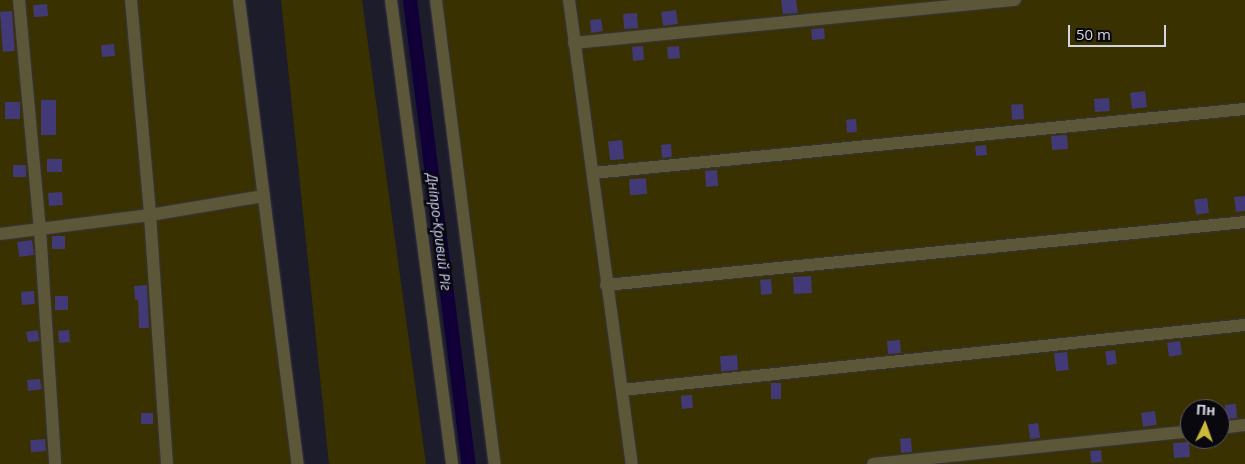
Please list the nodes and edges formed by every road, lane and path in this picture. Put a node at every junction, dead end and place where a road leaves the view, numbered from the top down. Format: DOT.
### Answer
graph roads {
  1 [pos="19,0"];
  2 [pos="131,0"];
  3 [pos="239,0"];
  4 [pos="391,0"];
  5 [pos="436,0"];
  6 [pos="569,0"];
  7 [pos="1015,0"];
  8 [pos="574,43"];
  9 [pos="1245,109"];
  10 [pos="593,173"];
  11 [pos="263,196"];
  12 [pos="150,215"];
  13 [pos="1245,222"];
  14 [pos="40,229"];
  15 [pos="0,234"];
  16 [pos="606,285"];
  17 [pos="1245,325"];
  18 [pos="622,390"];
  19 [pos="1245,425"];
  20 [pos="1230,427"];
  21 [pos="1180,432"];
  22 [pos="55,464"];
  23 [pos="167,464"];
  24 [pos="298,464"];
  25 [pos="452,464"];
  26 [pos="495,464"];
  27 [pos="632,464"];
  28 [pos="874,464"];
  1 -- 14 [label="street"];
  2 -- 12 [label="street"];
  3 -- 11 [label="street"];
  4 -- 25 [label="street"];
  5 -- 26 [label="street"];
  6 -- 8 [label="street"];
  7 -- 8 [label="street"];
  8 -- 10 [label="street"];
  9 -- 10 [label="street"];
  10 -- 16 [label="street"];
  11 -- 12 [label="street"];
  11 -- 24 [label="street"];
  12 -- 14 [label="street"];
  12 -- 23 [label="street"];
  13 -- 16 [label="street"];
  14 -- 15 [label="street"];
  14 -- 22 [label="street"];
  16 -- 18 [label="street"];
  17 -- 18 [label="street"];
  18 -- 27 [label="street"];
  19 -- 20 [label="street"];
  21 -- 28 [label="street"];
}
